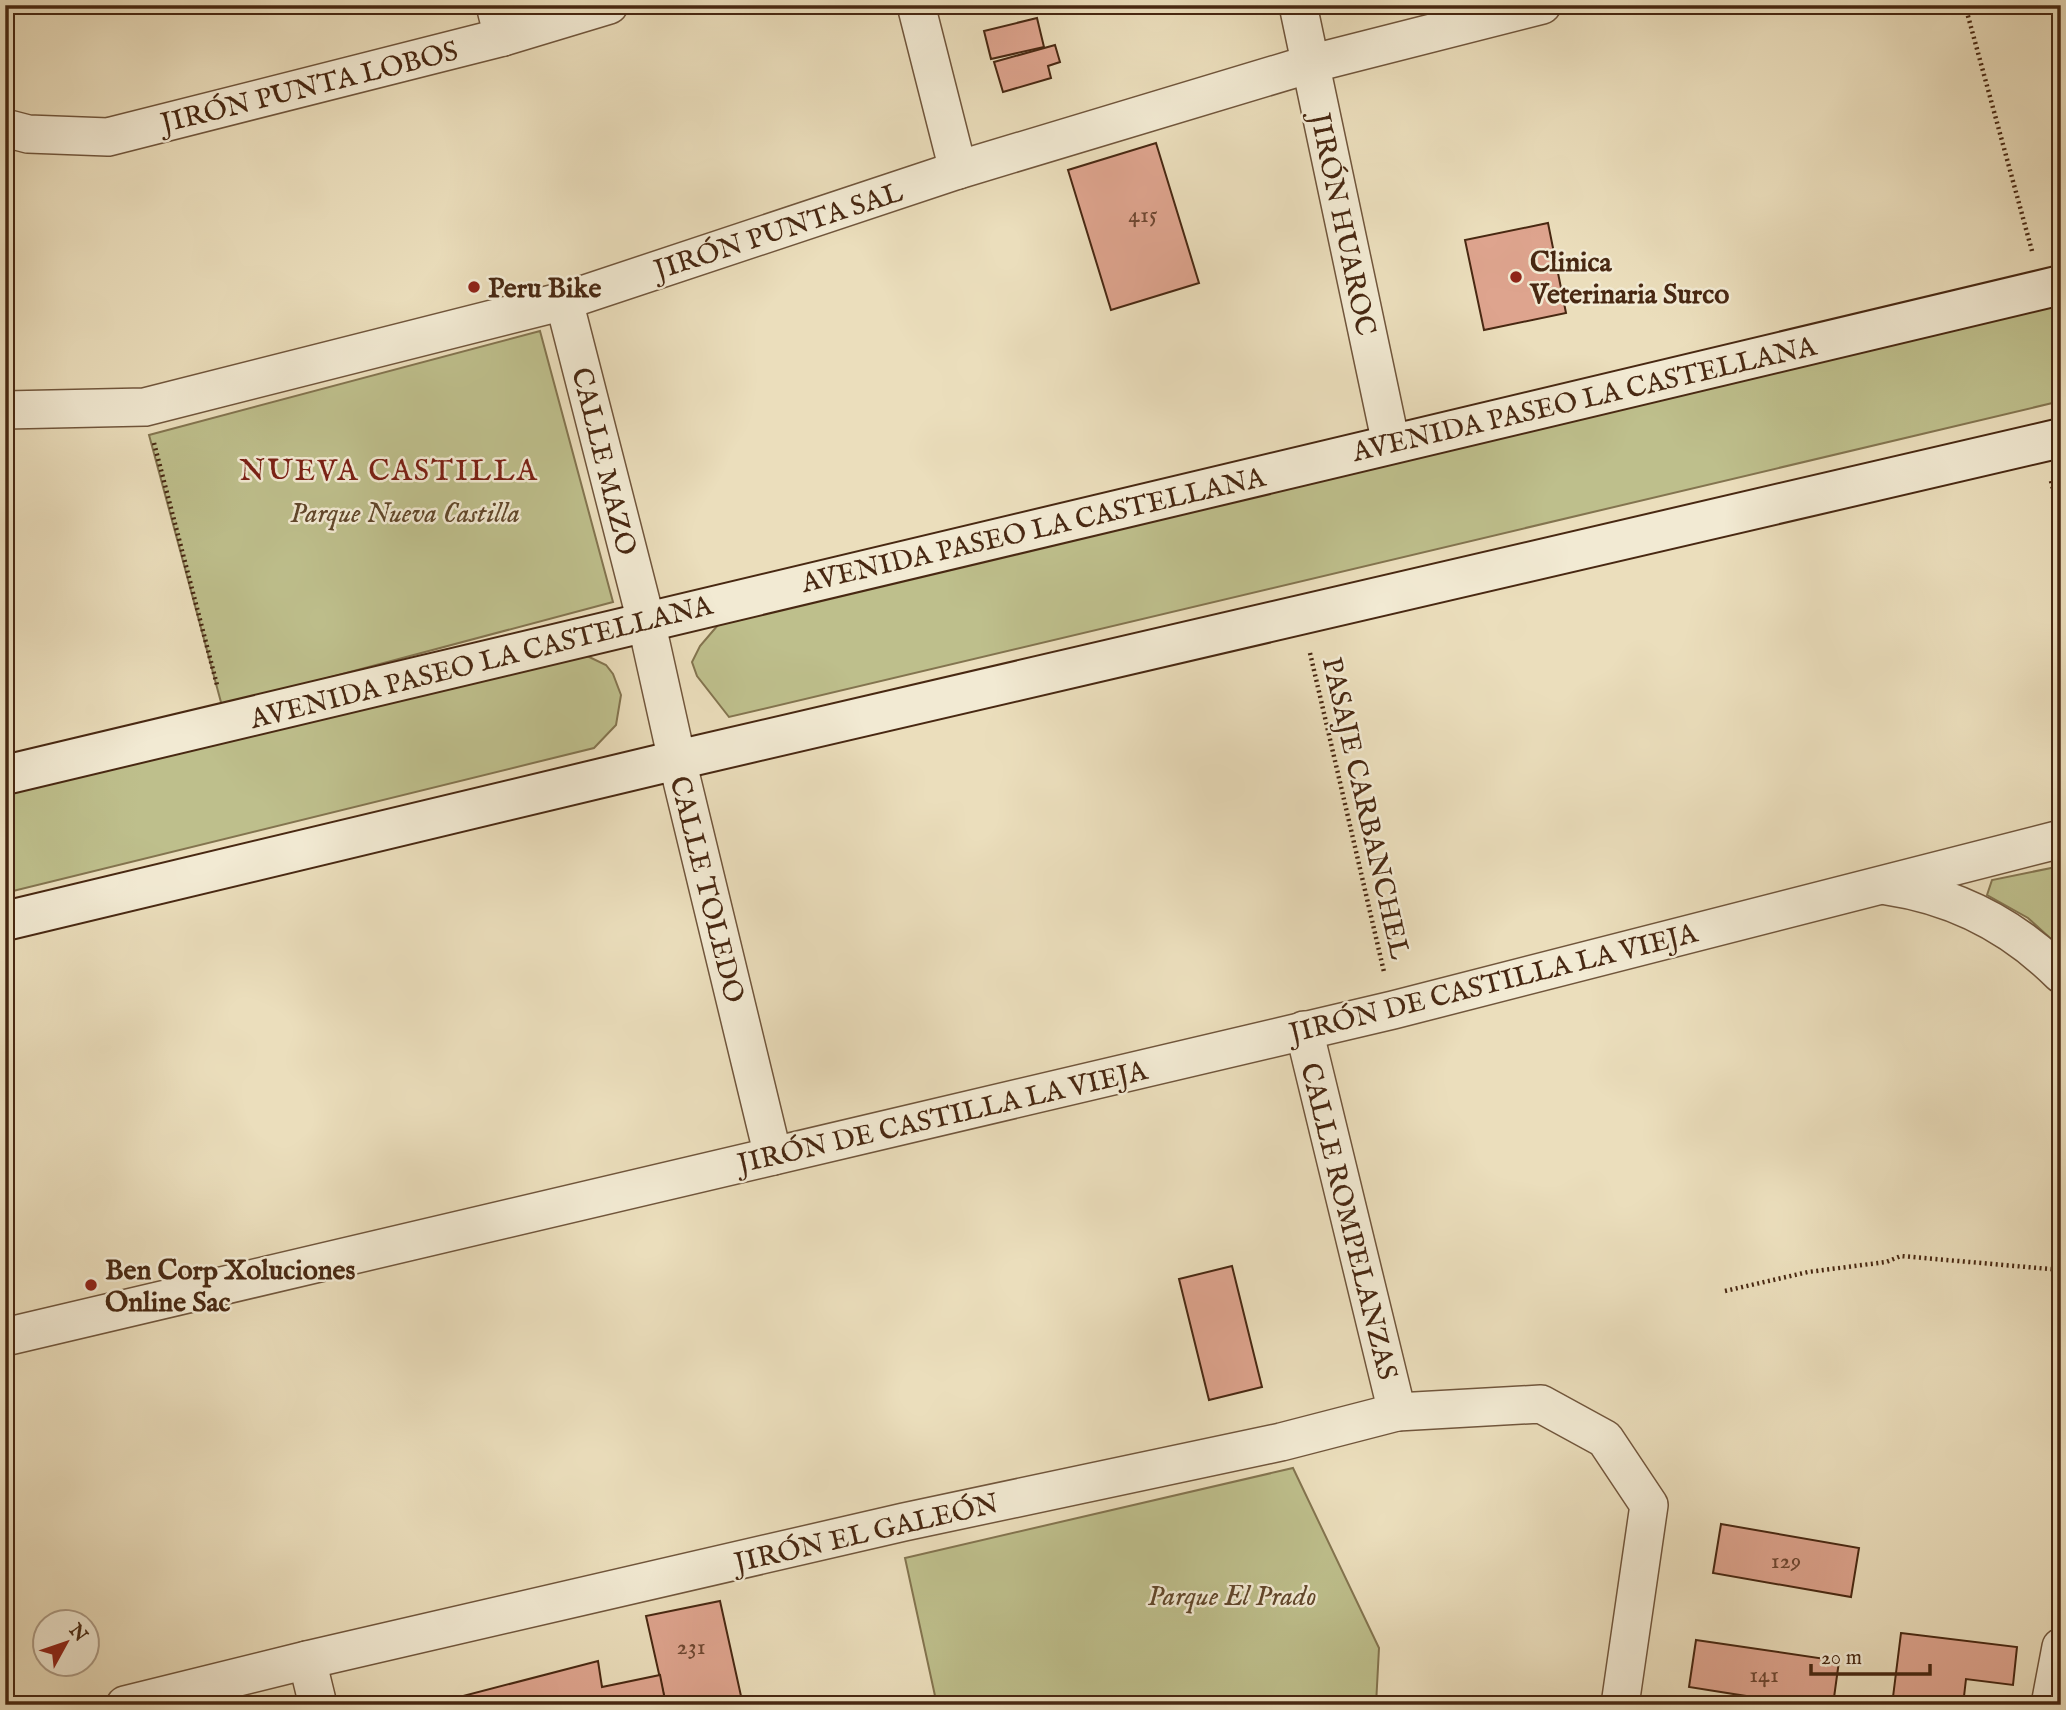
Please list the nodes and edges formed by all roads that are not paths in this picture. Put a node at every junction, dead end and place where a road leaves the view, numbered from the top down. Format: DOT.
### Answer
graph roads {
  1 [pos="609,5"];
  2 [pos="916,5"];
  3 [pos="1298,5"];
  4 [pos="1542,5"];
  5 [pos="499,21"];
  6 [pos="1310,64"];
  7 [pos="5,128"];
  8 [pos="958,170"];
  9 [pos="2052,287"];
  10 [pos="564,301"];
  11 [pos="5,410"];
  12 [pos="2061,438"];
  13 [pos="1391,444"];
  14 [pos="646,621"];
  15 [pos="677,760"];
  16 [pos="5,775"];
  17 [pos="2061,839"];
  18 [pos="1876,885"];
  19 [pos="5,921"];
  20 [pos="2061,974"];
  21 [pos="1304,1030"];
  22 [pos="773,1156"];
  23 [pos="5,1337"];
  24 [pos="1396,1412"];
  25 [pos="2061,1647"];
  26 [pos="307,1660"];
  27 [pos="125,1705"];
  28 [pos="318,1705"];
  29 [pos="1620,1705"];
  30 [pos="2050,1705"];
  1 -- 5 [label="street, JIRÓN PUNTA LOBOS"];
  2 -- 8 [label="street"];
  3 -- 6 [label="street, JIRÓN HUAROC"];
  4 -- 6 [label="street, JIRÓN PUNTA SAL"];
  5 -- 7 [label="street, JIRÓN PUNTA LOBOS"];
  6 -- 8 [label="street, JIRÓN PUNTA SAL"];
  6 -- 13 [label="street, JIRÓN HUAROC"];
  8 -- 10 [label="street, JIRÓN PUNTA SAL"];
  9 -- 13 [label="main road, AVENIDA PASEO LA CASTELLANA"];
  10 -- 11 [label="street, JIRÓN PUNTA SAL"];
  10 -- 14 [label="street, CALLE MAZO"];
  12 -- 15 [label="main road"];
  13 -- 14 [label="main road, AVENIDA PASEO LA CASTELLANA"];
  14 -- 15 [label="street, CALLE TOLEDO"];
  14 -- 16 [label="main road, AVENIDA PASEO LA CASTELLANA"];
  15 -- 19 [label="main road"];
  15 -- 22 [label="street, CALLE TOLEDO"];
  17 -- 18 [label="street, JIRÓN DE CASTILLA LA VIEJA"];
  18 -- 20 [label="street, JIRÓN DE CASTILLA LA VIEJA"];
  18 -- 21 [label="street, JIRÓN DE CASTILLA LA VIEJA"];
  21 -- 22 [label="street, JIRÓN DE CASTILLA LA VIEJA"];
  21 -- 24 [label="street, CALLE ROMPELANZAS"];
  22 -- 23 [label="street, JIRÓN DE CASTILLA LA VIEJA"];
  24 -- 26 [label="street, JIRÓN EL GALEÓN"];
  24 -- 29 [label="street, JIRÓN EL GALEÓN"];
  25 -- 30 [label="street"];
  26 -- 27 [label="street, JIRÓN EL GALEÓN"];
  26 -- 28 [label="street"];
}
